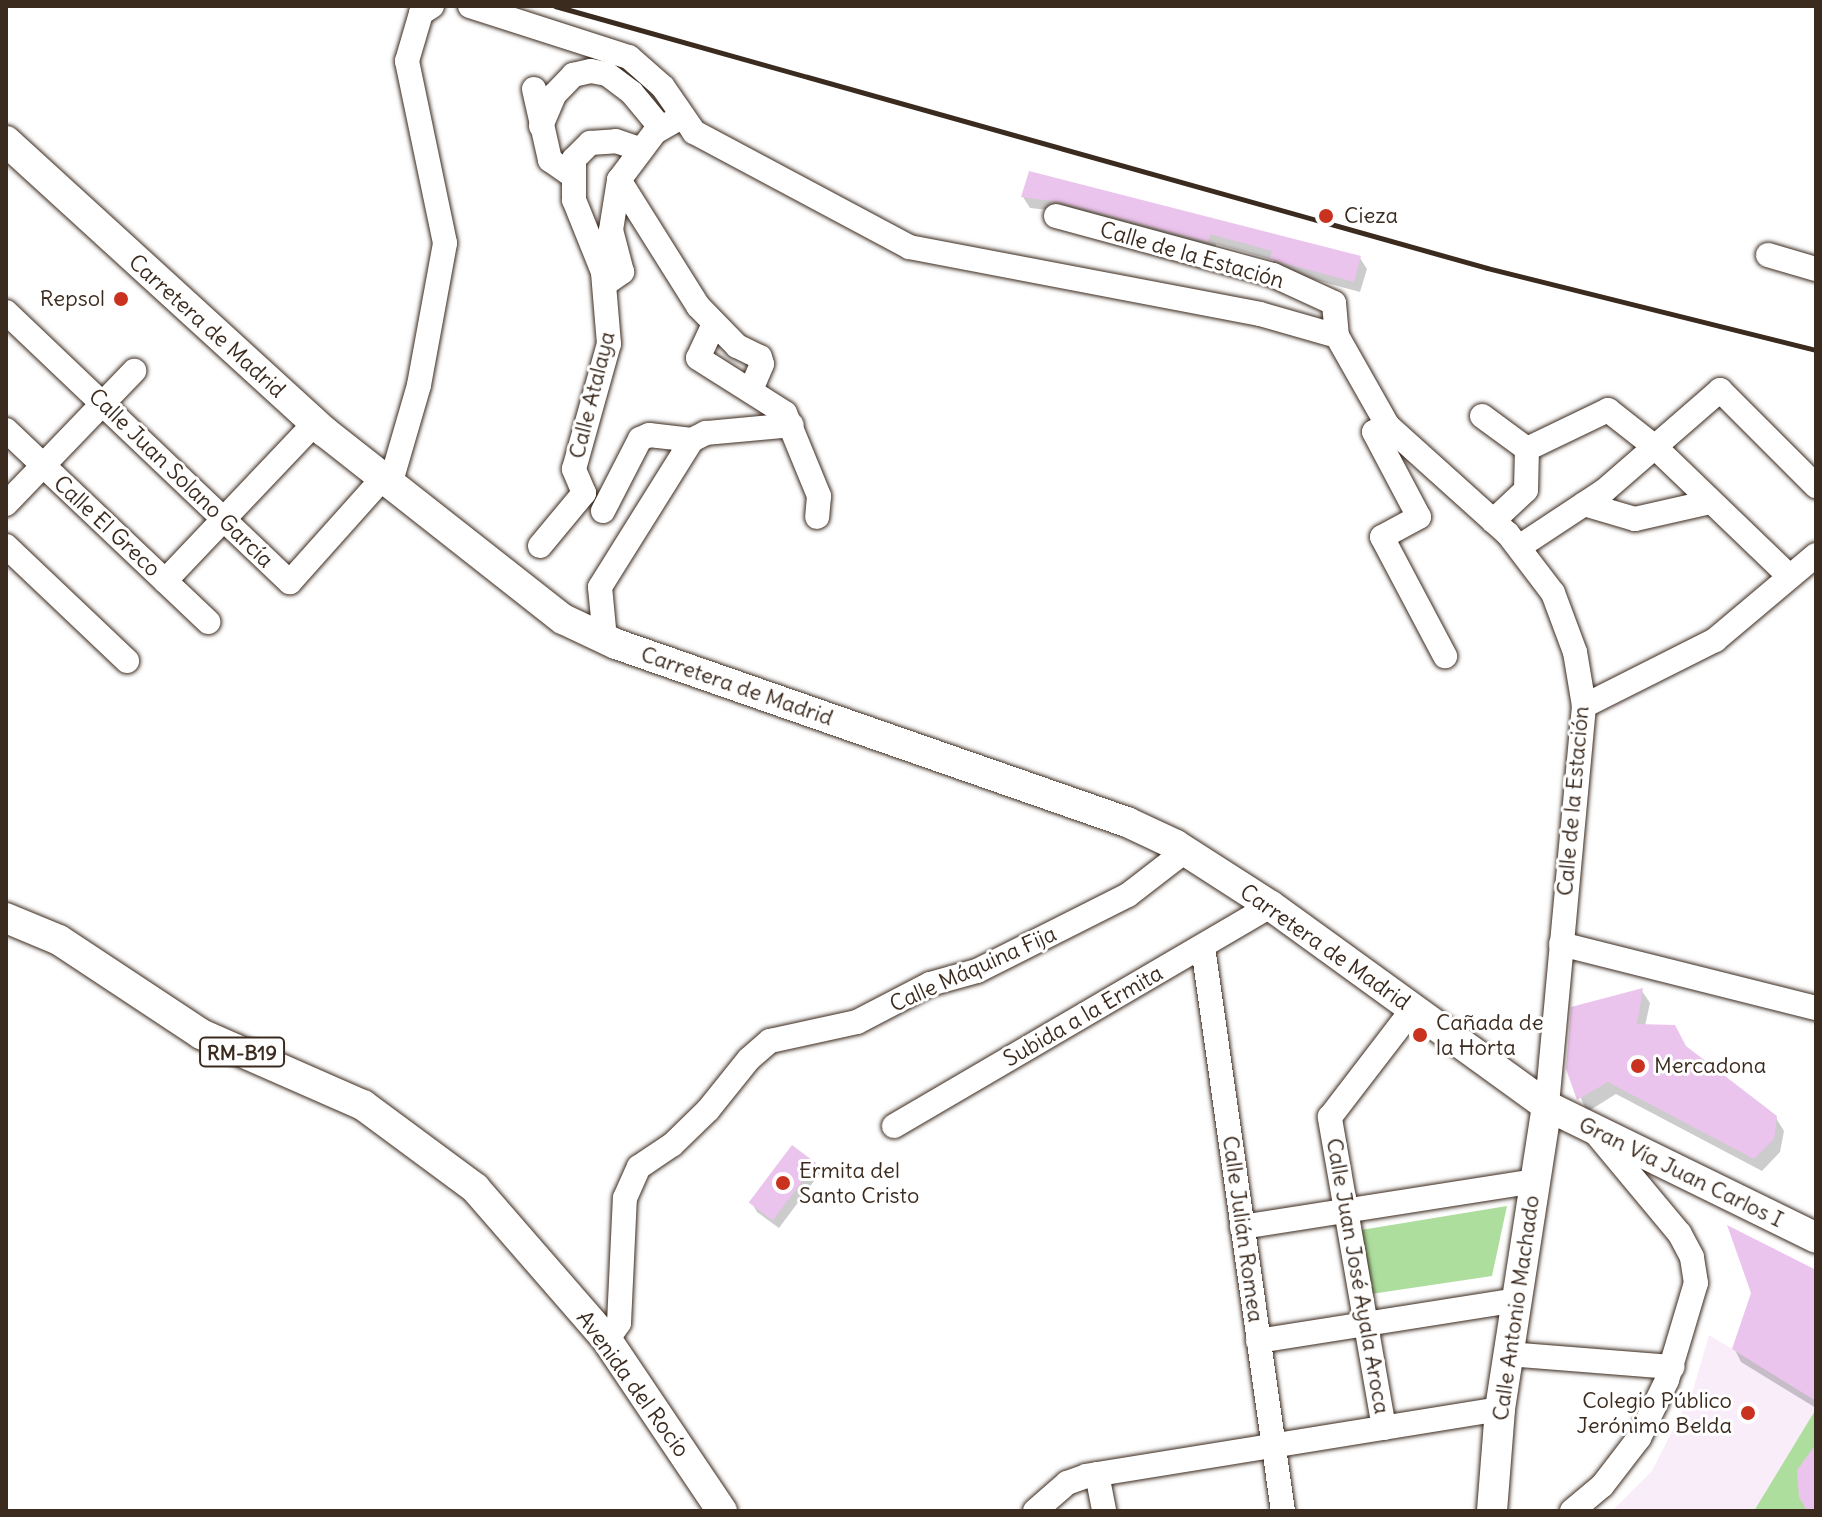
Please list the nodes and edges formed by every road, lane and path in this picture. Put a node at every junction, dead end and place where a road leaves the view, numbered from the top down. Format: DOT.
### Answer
graph roads {
  1 [pos="432,6"];
  2 [pos="470,6"];
  3 [pos="534,89"];
  4 [pos="683,116"];
  5 [pos="541,126"];
  6 [pos="661,128"];
  7 [pos="6,141"];
  8 [pos="639,149"];
  9 [pos="570,174"];
  10 [pos="619,180"];
  11 [pos="1056,216"];
  12 [pos="1768,255"];
  13 [pos="1816,269"];
  14 [pos="604,278"];
  15 [pos="6,312"];
  16 [pos="713,326"];
  17 [pos="1337,336"];
  18 [pos="134,371"];
  19 [pos="751,390"];
  20 [pos="102,404"];
  21 [pos="1482,416"];
  22 [pos="315,423"];
  23 [pos="792,425"];
  24 [pos="1388,426"];
  25 [pos="6,430"];
  26 [pos="692,440"];
  27 [pos="1655,447"];
  28 [pos="1527,449"];
  29 [pos="43,465"];
  30 [pos="386,482"];
  31 [pos="1816,486"];
  32 [pos="1710,502"];
  33 [pos="6,504"];
  34 [pos="1584,504"];
  35 [pos="603,511"];
  36 [pos="817,517"];
  37 [pos="224,519"];
  38 [pos="1493,521"];
  39 [pos="6,546"];
  40 [pos="540,546"];
  41 [pos="1519,547"];
  42 [pos="1816,555"];
  43 [pos="1790,577"];
  44 [pos="165,581"];
  45 [pos="208,622"];
  46 [pos="605,639"];
  47 [pos="1445,656"];
  48 [pos="127,661"];
  49 [pos="1584,706"];
  50 [pos="1185,851"];
  51 [pos="1271,906"];
  52 [pos="6,918"];
  53 [pos="1561,944"];
  54 [pos="1203,947"];
  55 [pos="1816,1008"];
  56 [pos="1413,1009"];
  57 [pos="1547,1106"];
  58 [pos="894,1126"];
  59 [pos="1593,1129"];
  60 [pos="1535,1181"];
  61 [pos="1346,1211"];
  62 [pos="1242,1227"];
  63 [pos="1816,1238"];
  64 [pos="1516,1300"];
  65 [pos="1366,1324"];
  66 [pos="607,1340"];
  67 [pos="1258,1341"];
  68 [pos="1507,1354"];
  69 [pos="1672,1367"];
  70 [pos="1500,1409"];
  71 [pos="1384,1428"];
  72 [pos="1273,1445"];
  73 [pos="1097,1474"];
  74 [pos="722,1511"];
  75 [pos="1035,1511"];
  76 [pos="1104,1511"];
  77 [pos="1283,1511"];
  78 [pos="1492,1511"];
  79 [pos="1572,1511"];
  1 -- 30 [label="street"];
  2 -- 4 [label="street"];
  3 -- 5 [label="street"];
  4 -- 6 [label="street"];
  4 -- 17 [label="street"];
  5 -- 6 [label="street"];
  5 -- 9 [label="street"];
  6 -- 8 [label="street"];
  7 -- 22 [label="main road, Carretera de Madrid"];
  8 -- 9 [label="street"];
  8 -- 10 [label="street"];
  9 -- 14 [label="street"];
  10 -- 14 [label="street"];
  10 -- 16 [label="street"];
  11 -- 17 [label="street, Calle de la Estación"];
  12 -- 13 [label="street"];
  14 -- 40 [label="street, Calle Atalaya"];
  15 -- 20 [label="street, Calle Juan Solano García"];
  16 -- 19 [label="street"];
  16 -- 19 [label="street"];
  17 -- 24 [label="street, Calle de la Estación"];
  18 -- 20 [label="street"];
  19 -- 23 [label="street"];
  20 -- 29 [label="street"];
  20 -- 37 [label="street, Calle Juan Solano García"];
  21 -- 28 [label="street"];
  22 -- 30 [label="main road, Carretera de Madrid"];
  22 -- 37 [label="street"];
  23 -- 26 [label="street"];
  23 -- 36 [label="street"];
  24 -- 38 [label="street, Calle de la Estación"];
  24 -- 47 [label="street"];
  25 -- 29 [label="street, Calle El Greco"];
  26 -- 35 [label="street"];
  26 -- 46 [label="street"];
  27 -- 28 [label="street"];
  27 -- 31 [label="street"];
  27 -- 32 [label="street"];
  27 -- 34 [label="street"];
  28 -- 38 [label="street"];
  29 -- 33 [label="street"];
  29 -- 44 [label="street, Calle El Greco"];
  30 -- 37 [label="street, Calle Juan Solano García"];
  30 -- 46 [label="main road, Carretera de Madrid"];
  32 -- 34 [label="street"];
  32 -- 43 [label="street"];
  34 -- 41 [label="street"];
  37 -- 44 [label="street"];
  38 -- 41 [label="street, Calle de la Estación"];
  39 -- 48 [label="street"];
  41 -- 49 [label="street, Calle de la Estación"];
  42 -- 43 [label="street"];
  43 -- 49 [label="street"];
  44 -- 45 [label="street, Calle El Greco"];
  46 -- 50 [label="main road, Carretera de Madrid"];
  49 -- 53 [label="street, Calle de la Estación"];
  50 -- 51 [label="main road, Carretera de Madrid"];
  50 -- 66 [label="street, Calle Máquina Fija"];
  51 -- 54 [label="street, Subida a la Ermita"];
  51 -- 56 [label="main road, Carretera de Madrid"];
  52 -- 66 [label="main road, Avenida del Rocío / RM-B19"];
  53 -- 55 [label="street"];
  53 -- 57 [label="street, Calle de la Estación"];
  54 -- 58 [label="street, Subida a la Ermita"];
  54 -- 62 [label="street, Calle Julián Romea"];
  56 -- 57 [label="main road, Carretera de Madrid"];
  56 -- 61 [label="street, Calle Juan José Ayala Aroca"];
  57 -- 59 [label="main road, Gran Vía Juan Carlos I"];
  57 -- 60 [label="main road, Calle Antonio Machado"];
  59 -- 63 [label="main road, Gran Vía Juan Carlos I"];
  59 -- 69 [label="street"];
  60 -- 61 [label="street"];
  60 -- 64 [label="main road, Calle Antonio Machado"];
  61 -- 62 [label="street"];
  61 -- 65 [label="street, Calle Juan José Ayala Aroca"];
  62 -- 67 [label="street, Calle Julián Romea"];
  64 -- 65 [label="street"];
  64 -- 68 [label="main road, Calle Antonio Machado"];
  65 -- 67 [label="street"];
  65 -- 71 [label="street, Calle Juan José Ayala Aroca"];
  66 -- 74 [label="main road, Avenida del Rocío / RM-B19"];
  67 -- 72 [label="street, Calle Julián Romea"];
  68 -- 69 [label="street"];
  68 -- 70 [label="main road, Calle Antonio Machado"];
  69 -- 79 [label="street"];
  70 -- 71 [label="street"];
  70 -- 78 [label="main road, Calle Antonio Machado"];
  71 -- 72 [label="street"];
  72 -- 73 [label="street"];
  72 -- 77 [label="street, Calle Julián Romea"];
  73 -- 75 [label="street"];
  73 -- 76 [label="street"];
}
